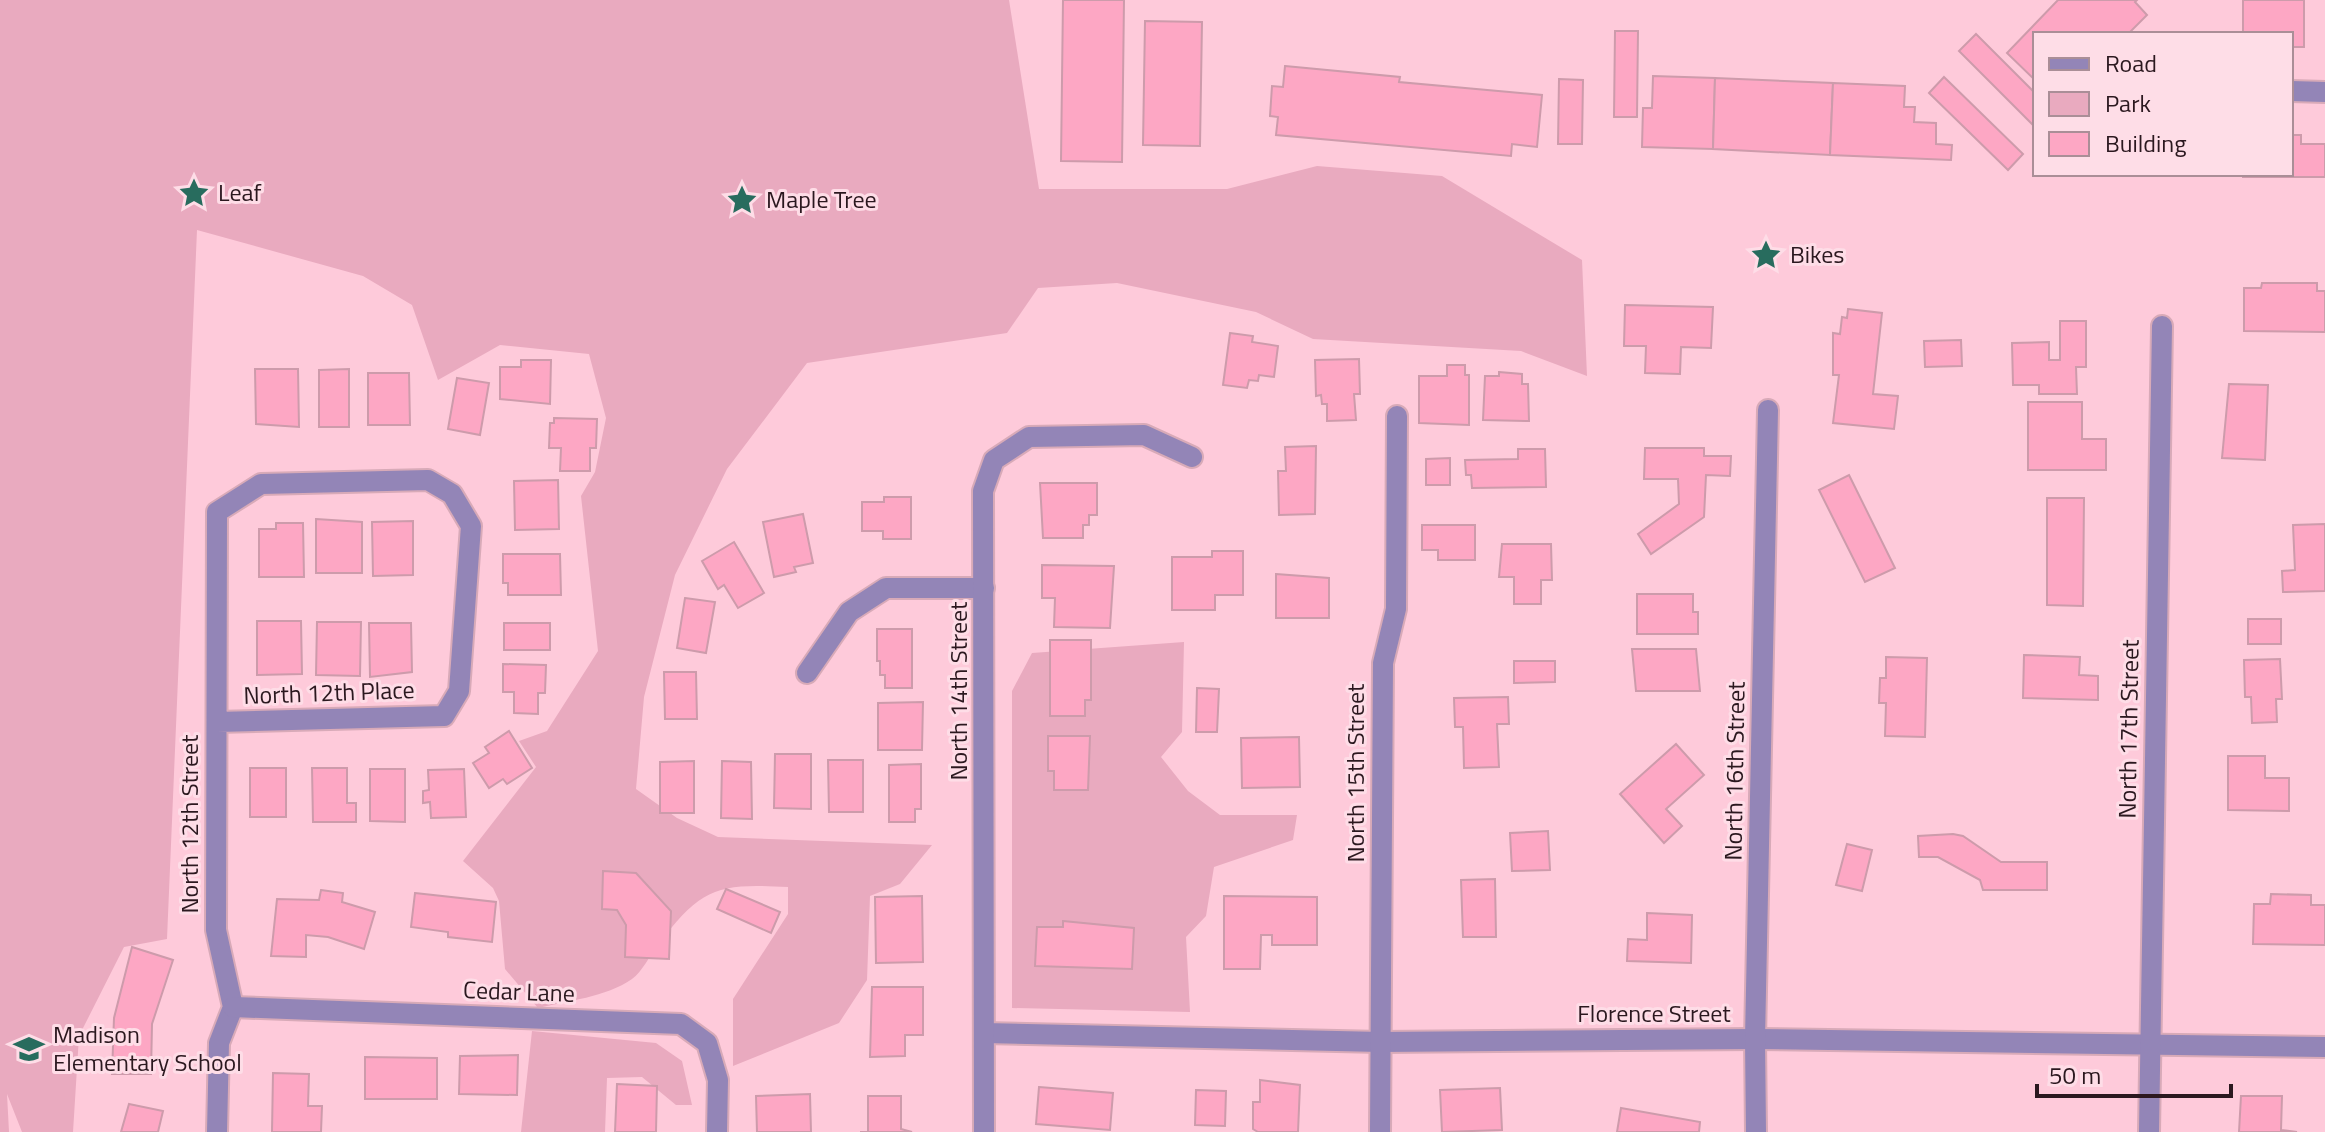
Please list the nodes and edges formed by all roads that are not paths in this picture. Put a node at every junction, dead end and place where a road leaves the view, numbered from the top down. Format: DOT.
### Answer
graph roads {
  1 [pos="2293,91"];
  2 [pos="2325,92"];
  3 [pos="2162,326"];
  4 [pos="1768,410"];
  5 [pos="1397,416"];
  6 [pos="1192,457"];
  7 [pos="217,512"];
  8 [pos="984,588"];
  9 [pos="807,673"];
  10 [pos="217,722"];
  11 [pos="233,1007"];
  12 [pos="984,1033"];
  13 [pos="1755,1039"];
  14 [pos="1381,1042"];
  15 [pos="2149,1042"];
  16 [pos="2325,1047"];
  17 [pos="217,1132"];
  18 [pos="717,1132"];
  19 [pos="984,1132"];
  20 [pos="1380,1132"];
  21 [pos="1756,1132"];
  22 [pos="2149,1132"];
  1 -- 2 [label="street"];
  3 -- 15 [label="street, North 17th Street"];
  4 -- 13 [label="street, North 16th Street"];
  5 -- 14 [label="street, North 15th Street"];
  6 -- 8 [label="street, North 14th Street"];
  7 -- 10 [label="street, North 12th Street"];
  7 -- 10 [label="street, North 12th Place"];
  8 -- 9 [label="street"];
  8 -- 12 [label="street, North 14th Street"];
  10 -- 11 [label="street, North 12th Street"];
  11 -- 17 [label="street"];
  11 -- 18 [label="street, Cedar Lane"];
  12 -- 14 [label="street, Florence Street"];
  12 -- 19 [label="street, North 14th Street"];
  13 -- 14 [label="street, Florence Street"];
  13 -- 15 [label="street, Florence Street"];
  13 -- 21 [label="street, North 16th Street"];
  14 -- 20 [label="street, North 15th Street"];
  15 -- 16 [label="street, Florence Street"];
  15 -- 22 [label="street, North 17th Street"];
}
